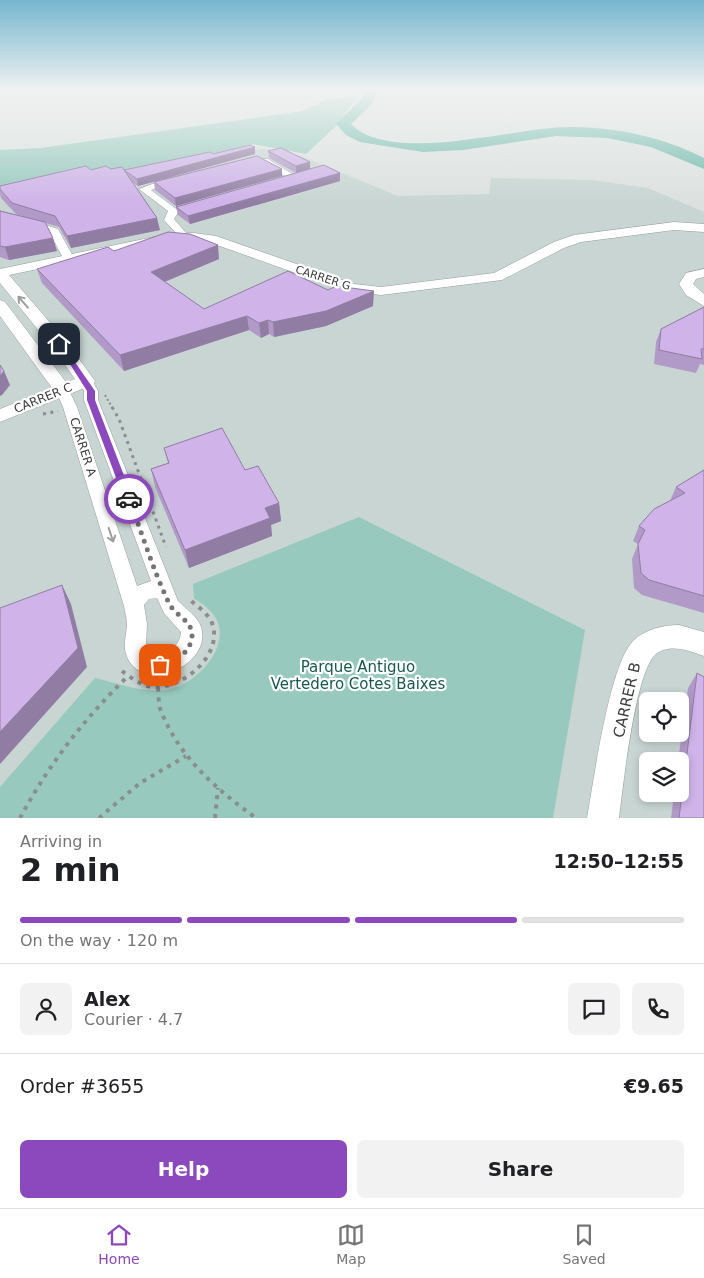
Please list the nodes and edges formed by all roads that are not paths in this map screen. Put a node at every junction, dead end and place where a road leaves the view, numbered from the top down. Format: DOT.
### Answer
graph roads {
  1 [pos="254,159"];
  2 [pos="182,177"];
  3 [pos="276,183"];
  4 [pos="0,214"];
  5 [pos="704,228"];
  6 [pos="181,237"];
  7 [pos="68,258"];
  8 [pos="704,273"];
  9 [pos="0,274"];
  10 [pos="704,300"];
  11 [pos="0,305"];
  12 [pos="86,381"];
  13 [pos="62,390"];
  14 [pos="0,416"];
  15 [pos="164,591"];
  16 [pos="134,606"];
  17 [pos="704,644"];
  18 [pos="602,818"];
  1 -- 3 [label="street"];
  2 -- 6 [label="street"];
  4 -- 7 [label="street"];
  5 -- 6 [label="street, CARRER G"];
  6 -- 7 [label="street, CARRER G"];
  7 -- 9 [label="street, CARRER G"];
  8 -- 10 [label="street"];
  12 -- 9 [label="street, CARRER A, one-way"];
  11 -- 13 [label="street, CARRER A"];
  12 -- 13 [label="street, CARRER C"];
  12 -- 15 [label="street, CARRER A"];
  13 -- 14 [label="street, CARRER C"];
  13 -- 16 [label="street, CARRER A, one-way"];
  15 -- 16 [label="street"];
  15 -- 16 [label="street, CARRER A"];
  17 -- 18 [label="street, CARRER B"];
}
